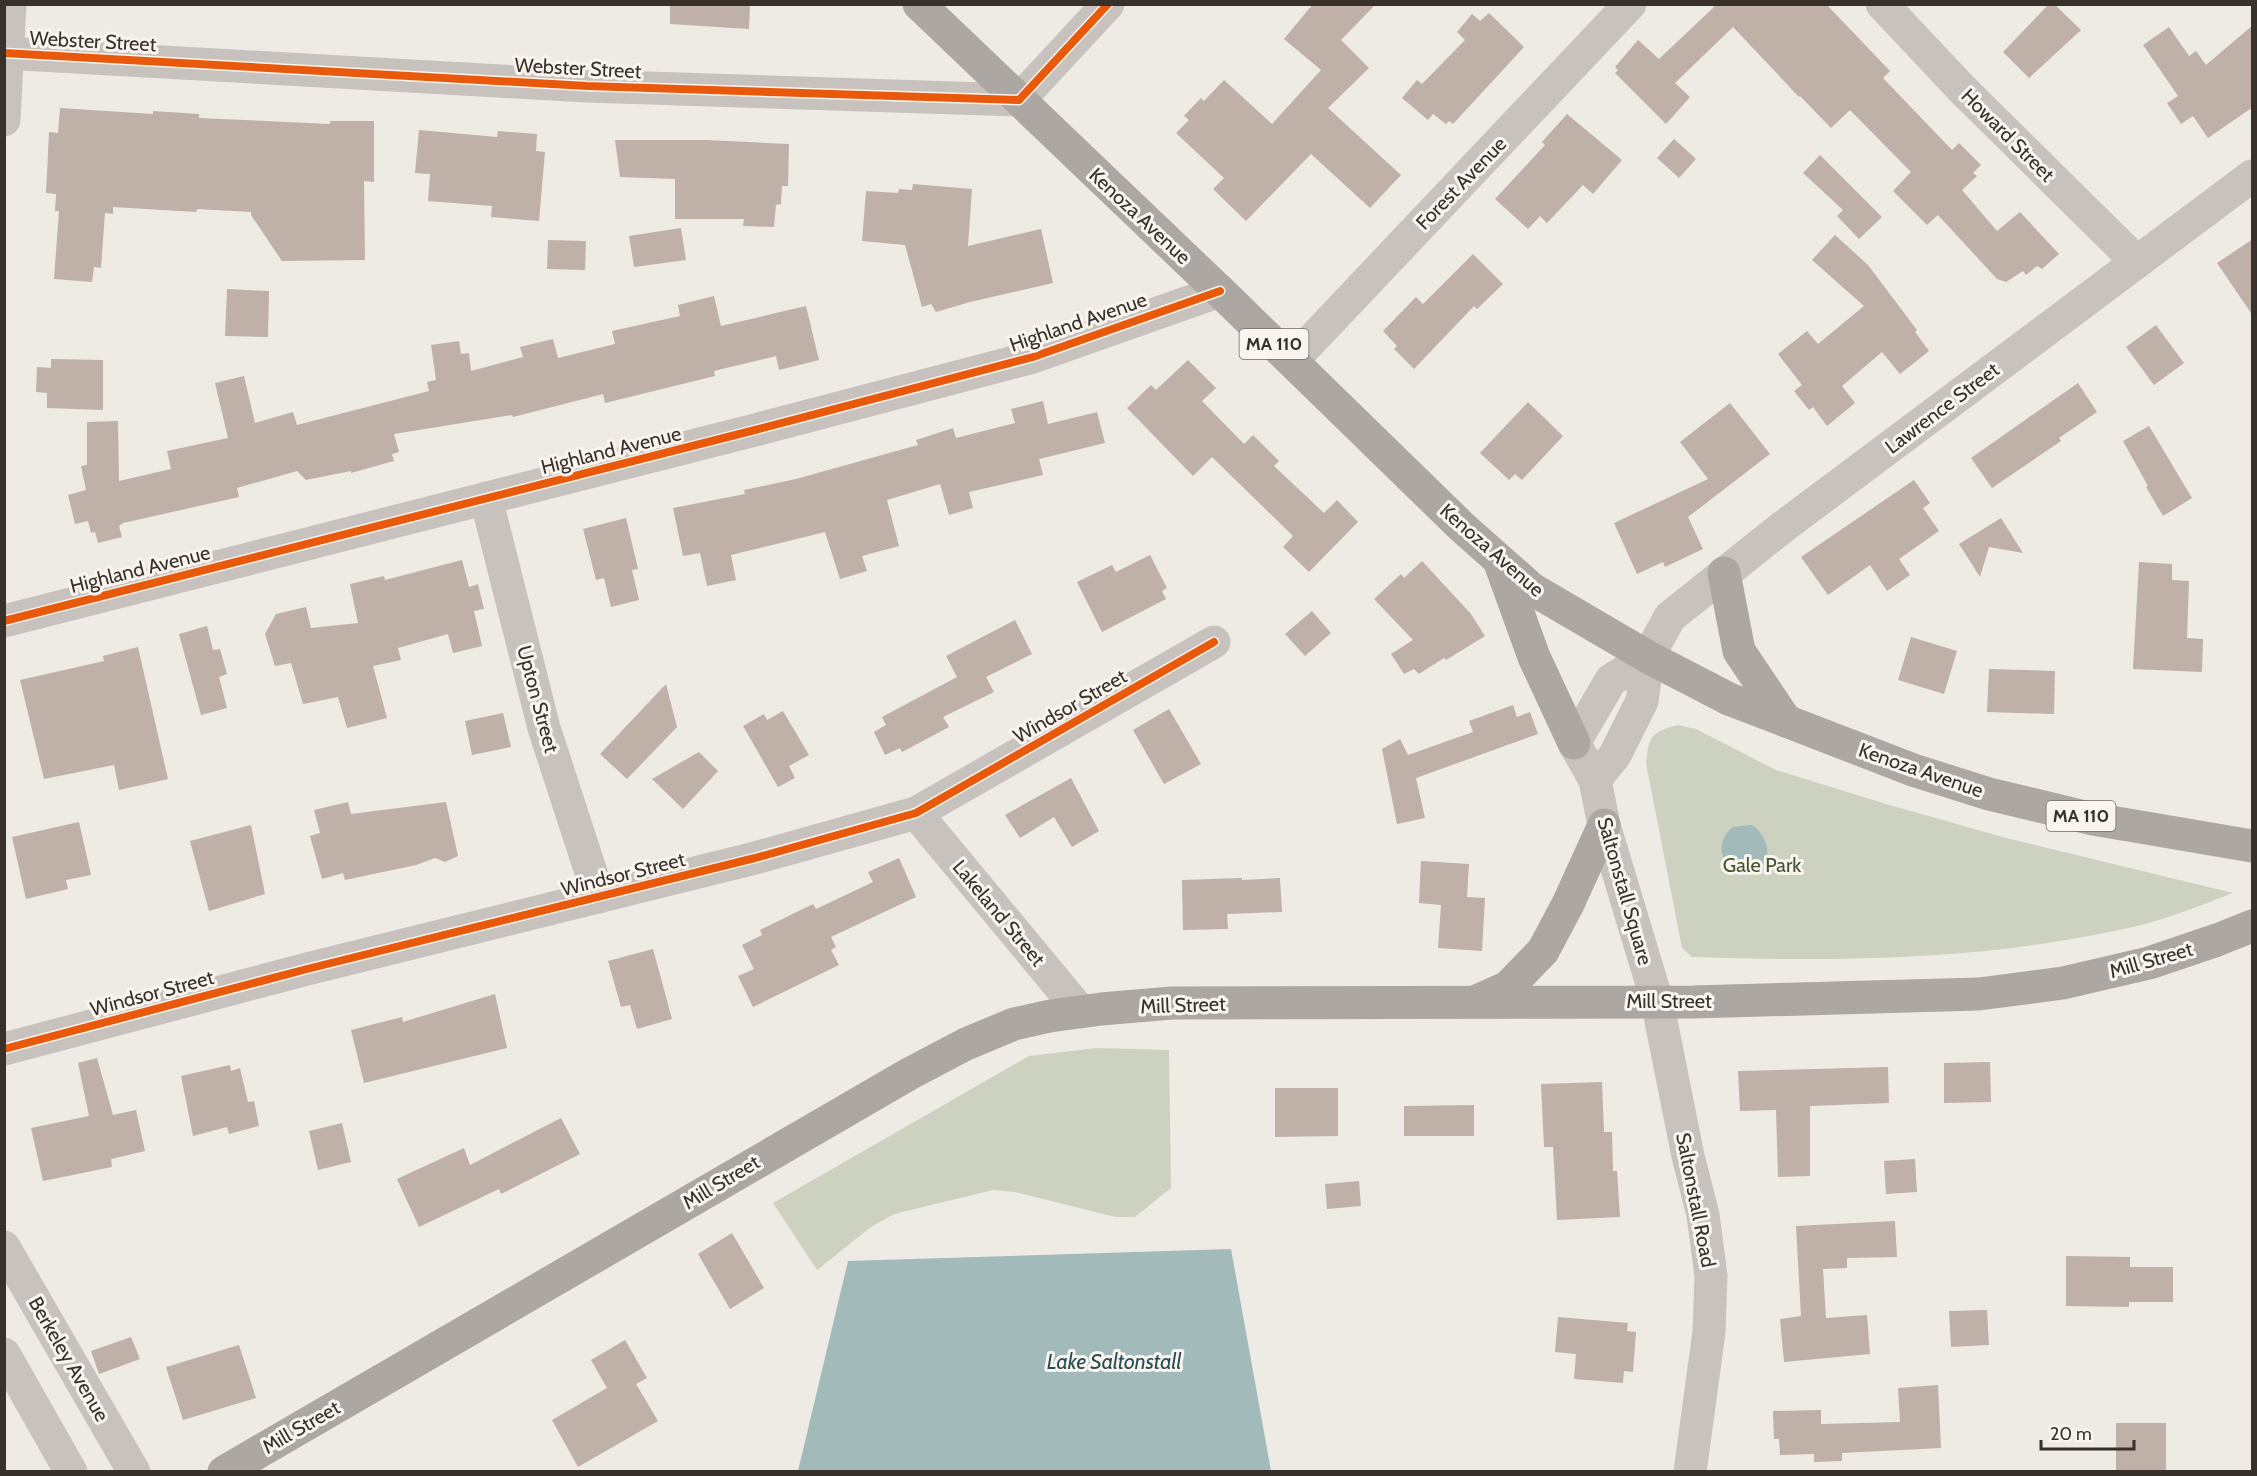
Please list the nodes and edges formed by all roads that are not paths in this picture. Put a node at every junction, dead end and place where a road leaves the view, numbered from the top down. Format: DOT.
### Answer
graph roads {
  1 [pos="10,4"];
  2 [pos="919,4"];
  3 [pos="1108,4"];
  4 [pos="1630,4"];
  5 [pos="1882,4"];
  6 [pos="6,53"];
  7 [pos="1019,100"];
  8 [pos="4,120"];
  9 [pos="2253,176"];
  10 [pos="2137,262"];
  11 [pos="1220,291"];
  12 [pos="1292,361"];
  13 [pos="486,498"];
  14 [pos="1498,559"];
  15 [pos="1724,573"];
  16 [pos="4,621"];
  17 [pos="1214,642"];
  18 [pos="1648,657"];
  19 [pos="1786,721"];
  20 [pos="1575,743"];
  21 [pos="1595,780"];
  22 [pos="916,813"];
  23 [pos="1604,825"];
  24 [pos="2253,846"];
  25 [pos="599,897"];
  26 [pos="2253,926"];
  27 [pos="1657,1001"];
  28 [pos="1475,1002"];
  29 [pos="1081,1012"];
  30 [pos="4,1049"];
  31 [pos="4,1247"];
  32 [pos="4,1354"];
  33 [pos="71,1472"];
  34 [pos="134,1472"];
  35 [pos="224,1472"];
  36 [pos="1690,1472"];
  1 -- 6 [label="street"];
  2 -- 7 [label="main road, Kenoza Avenue / MA 110"];
  3 -- 7 [label="street"];
  4 -- 12 [label="street, Forest Avenue"];
  5 -- 10 [label="street, Howard Street"];
  6 -- 7 [label="street, Webster Street"];
  6 -- 8 [label="street"];
  7 -- 11 [label="main road, Kenoza Avenue / MA 110"];
  9 -- 10 [label="street, Lawrence Street"];
  10 -- 15 [label="street, Lawrence Street"];
  11 -- 12 [label="main road, Kenoza Avenue / MA 110"];
  11 -- 13 [label="street, Highland Avenue"];
  12 -- 14 [label="main road, Kenoza Avenue / MA 110"];
  13 -- 16 [label="street, Highland Avenue"];
  13 -- 25 [label="street, Upton Street"];
  14 -- 18 [label="main road, Kenoza Avenue / MA 110"];
  14 -- 20 [label="main road"];
  15 -- 18 [label="street, Lawrence Street"];
  15 -- 19 [label="main road"];
  17 -- 22 [label="street, Windsor Street"];
  18 -- 19 [label="main road, Kenoza Avenue / MA 110"];
  18 -- 20 [label="street"];
  18 -- 21 [label="street"];
  19 -- 24 [label="main road, Kenoza Avenue / MA 110"];
  20 -- 21 [label="street, Saltonstall Square"];
  21 -- 23 [label="street, Saltonstall Square"];
  22 -- 25 [label="street, Windsor Street"];
  22 -- 29 [label="street, Lakeland Street"];
  23 -- 27 [label="street, Saltonstall Square"];
  23 -- 28 [label="main road"];
  25 -- 30 [label="street, Windsor Street"];
  26 -- 27 [label="main road, Mill Street"];
  27 -- 28 [label="main road, Mill Street"];
  27 -- 36 [label="street, Saltonstall Road"];
  28 -- 29 [label="main road, Mill Street"];
  29 -- 35 [label="main road, Mill Street"];
  31 -- 34 [label="street, Berkeley Avenue"];
  32 -- 33 [label="street"];
}
